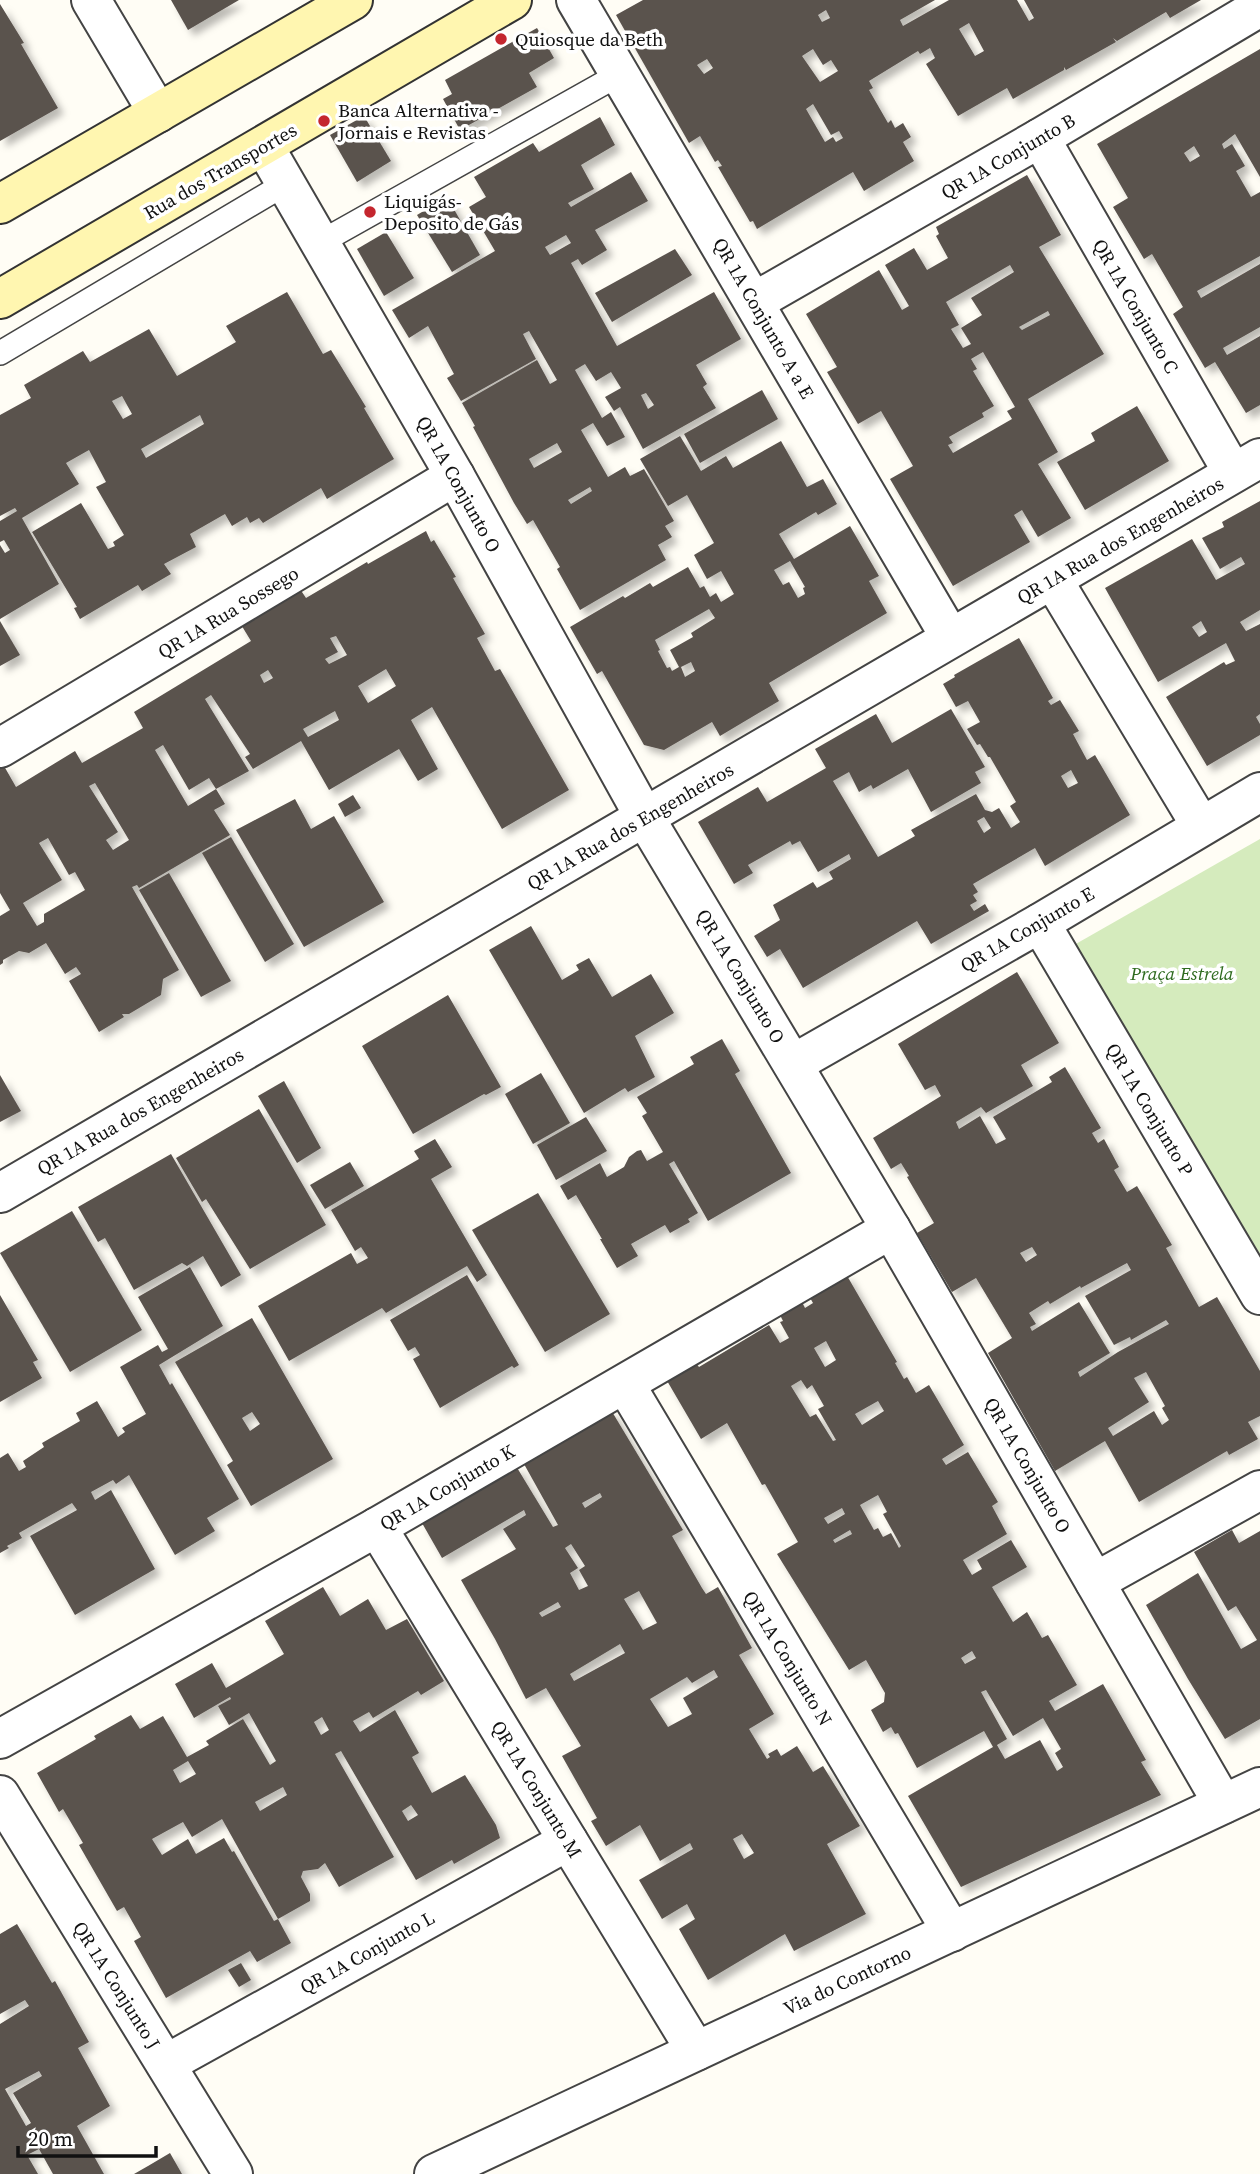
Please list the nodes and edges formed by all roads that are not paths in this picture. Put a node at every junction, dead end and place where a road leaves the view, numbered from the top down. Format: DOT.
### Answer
graph roads {
  1 [pos="91,0"];
  2 [pos="353,0"];
  3 [pos="512,0"];
  4 [pos="576,0"];
  5 [pos="1260,7"];
  6 [pos="620,74"];
  7 [pos="158,113"];
  8 [pos="1040,138"];
  9 [pos="264,146"];
  10 [pos="285,184"];
  11 [pos="0,204"];
  12 [pos="321,242"];
  13 [pos="0,299"];
  14 [pos="754,302"];
  15 [pos="0,352"];
  16 [pos="1247,466"];
  17 [pos="455,477"];
  18 [pos="1053,580"];
  19 [pos="950,637"];
  20 [pos="0,748"];
  21 [pos="1260,792"];
  22 [pos="645,818"];
  23 [pos="1201,826"];
  24 [pos="1040,922"];
  25 [pos="793,1064"];
  26 [pos="0,1193"];
  27 [pos="891,1230"];
  28 [pos="1260,1295"];
  29 [pos="625,1384"];
  30 [pos="1260,1490"];
  31 [pos="377,1527"];
  32 [pos="1095,1582"];
  33 [pos="0,1740"];
  34 [pos="1260,1787"];
  35 [pos="0,1795"];
  36 [pos="1223,1804"];
  37 [pos="568,1841"];
  38 [pos="951,1932"];
  39 [pos="696,2051"];
  40 [pos="166,2064"];
  41 [pos="233,2174"];
  42 [pos="434,2174"];
  1 -- 7 [label="street"];
  2 -- 7 [label="street"];
  3 -- 9 [label="street, Rua dos Transportes"];
  4 -- 6 [label="street, QR 1A Conjunto A a E"];
  5 -- 8 [label="street, QR 1A Conjunto B"];
  6 -- 12 [label="lane"];
  6 -- 14 [label="street, QR 1A Conjunto A a E"];
  7 -- 11 [label="street"];
  8 -- 14 [label="street, QR 1A Conjunto B"];
  8 -- 16 [label="street, QR 1A Conjunto C"];
  9 -- 10 [label="street, QR 1A Conjunto O"];
  9 -- 13 [label="street, Rua dos Transportes"];
  10 -- 12 [label="street, QR 1A Conjunto O"];
  10 -- 15 [label="lane"];
  12 -- 17 [label="street, QR 1A Conjunto O"];
  14 -- 19 [label="street, QR 1A Conjunto A a E"];
  16 -- 18 [label="street, QR 1A Rua dos Engenheiros"];
  17 -- 20 [label="street, QR 1A Rua Sossego"];
  17 -- 22 [label="street, QR 1A Conjunto O"];
  18 -- 19 [label="street, QR 1A Rua dos Engenheiros"];
  18 -- 23 [label="street"];
  19 -- 22 [label="street, QR 1A Rua dos Engenheiros"];
  21 -- 23 [label="street, QR 1A Conjunto E"];
  22 -- 25 [label="street, QR 1A Conjunto O"];
  22 -- 26 [label="street, QR 1A Rua dos Engenheiros"];
  23 -- 24 [label="street, QR 1A Conjunto E"];
  24 -- 25 [label="street, QR 1A Conjunto E"];
  24 -- 28 [label="street, QR 1A Conjunto P"];
  25 -- 27 [label="street, QR 1A Conjunto O"];
  27 -- 29 [label="street, QR 1A Conjunto K"];
  27 -- 32 [label="street, QR 1A Conjunto O"];
  29 -- 31 [label="street, QR 1A Conjunto K"];
  29 -- 38 [label="street, QR 1A Conjunto N"];
  30 -- 32 [label="street"];
  31 -- 33 [label="street, QR 1A Conjunto K"];
  31 -- 37 [label="street, QR 1A Conjunto M"];
  32 -- 36 [label="street, QR 1A Conjunto O"];
  34 -- 36 [label="street, Via do Contorno"];
  35 -- 40 [label="street, QR 1A Conjunto J"];
  36 -- 38 [label="street, Via do Contorno"];
  37 -- 39 [label="street, QR 1A Conjunto M"];
  37 -- 40 [label="street, QR 1A Conjunto L"];
  38 -- 39 [label="street, Via do Contorno"];
  39 -- 42 [label="street, Via do Contorno"];
  40 -- 41 [label="street, QR 1A Conjunto J"];
}
